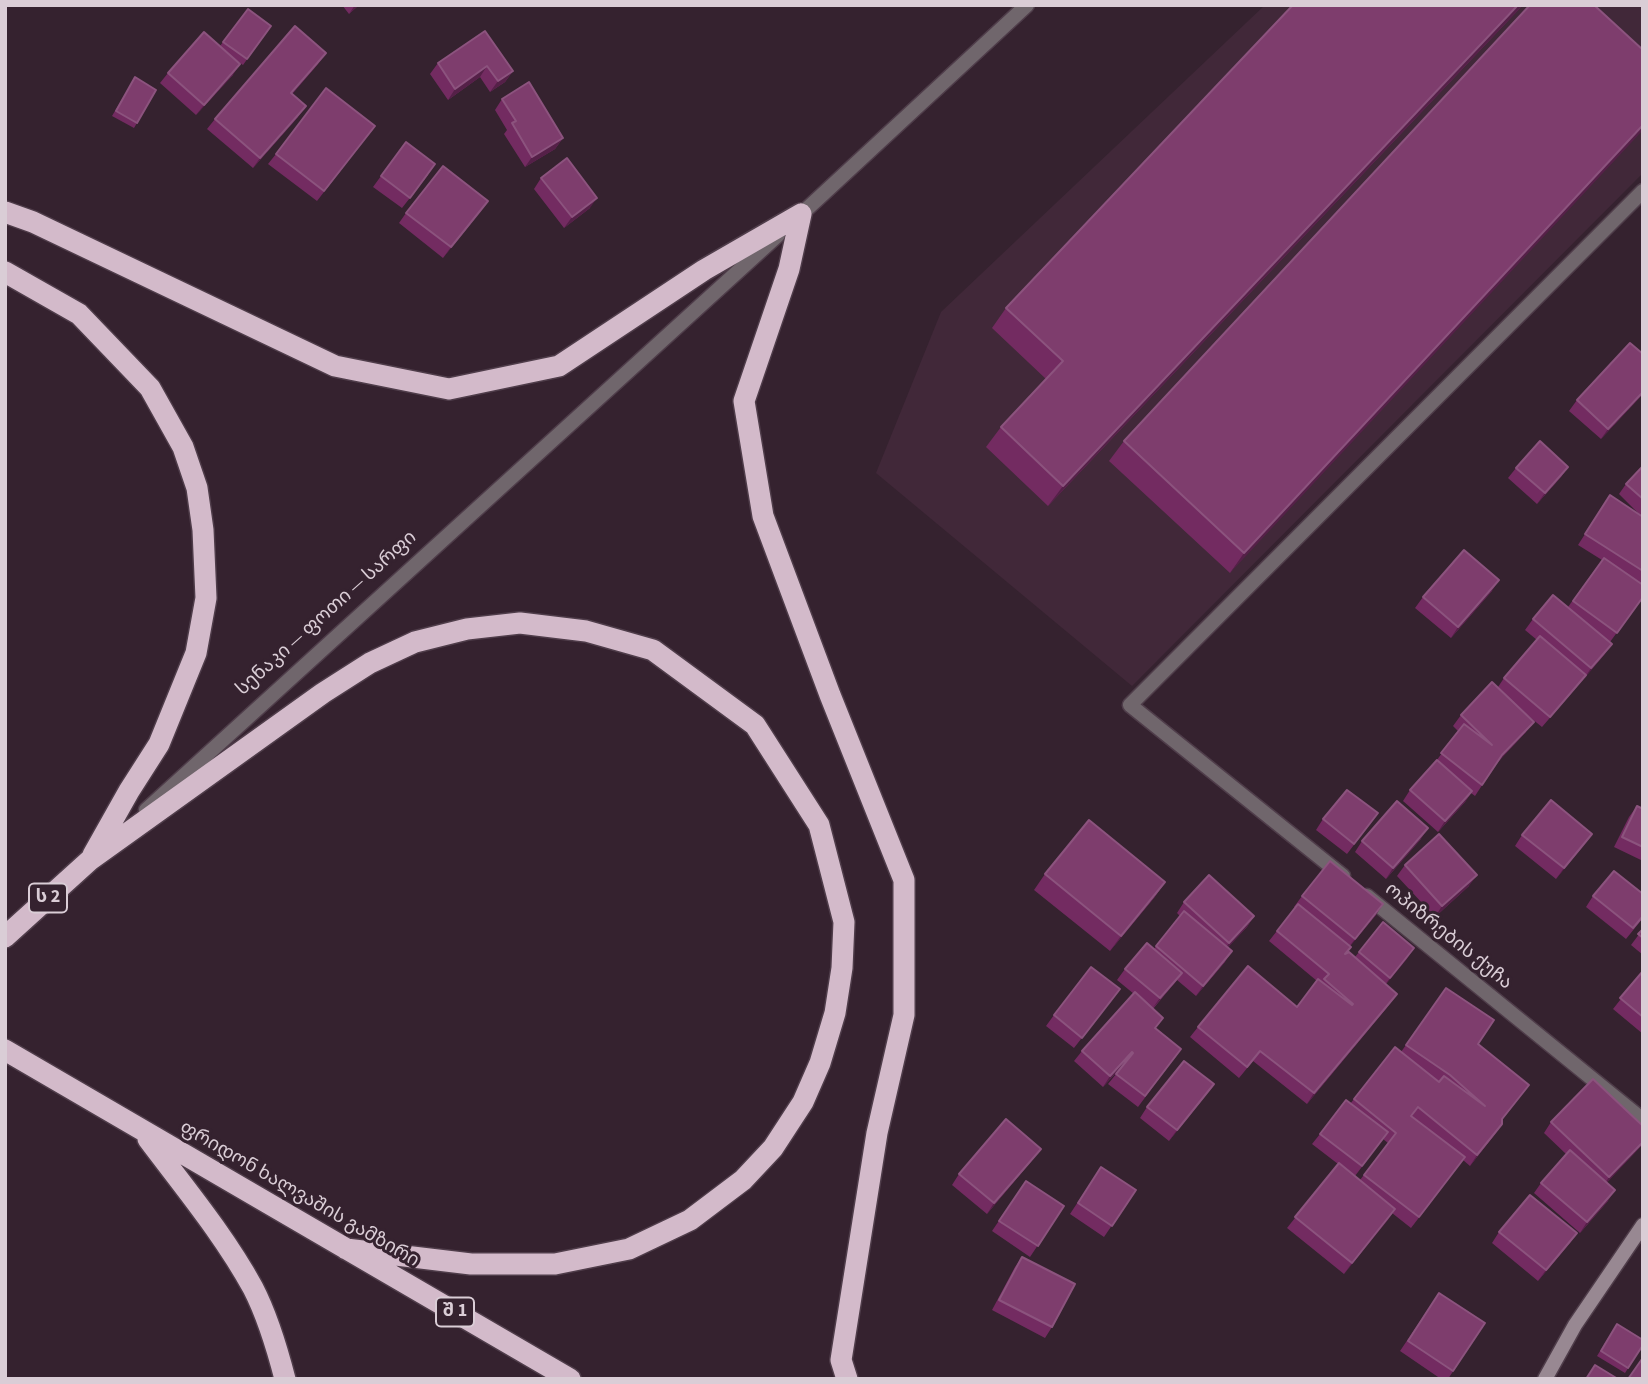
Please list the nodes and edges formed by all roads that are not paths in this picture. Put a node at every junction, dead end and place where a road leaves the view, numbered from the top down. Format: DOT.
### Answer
graph roads {
  1 [pos="1027,5"];
  2 [pos="1643,191"];
  3 [pos="5,212"];
  4 [pos="801,214"];
  5 [pos="5,272"];
  6 [pos="90,860"];
  7 [pos="5,937"];
  8 [pos="5,1050"];
  9 [pos="1643,1120"];
  10 [pos="143,1131"];
  11 [pos="1643,1224"];
  12 [pos="346,1249"];
  13 [pos="285,1379"];
  14 [pos="570,1379"];
  15 [pos="847,1379"];
  16 [pos="1545,1379"];
  1 -- 4 [label="street, ს 2"];
  2 -- 9 [label="street, ოპიზრების ქუჩა"];
  3 -- 4 [label="highway"];
  4 -- 6 [label="street, სენაკი — ფოთი — სარფი / ს 2"];
  4 -- 15 [label="highway"];
  5 -- 6 [label="highway"];
  6 -- 7 [label="highway, სენაკი — ფოთი — სარფი / ს 2"];
  6 -- 12 [label="highway"];
  8 -- 10 [label="highway, ფრიდონ ხალვაშის გამზირი / შ 1"];
  10 -- 12 [label="highway, ფრიდონ ხალვაშის გამზირი / შ 1"];
  10 -- 13 [label="highway"];
  11 -- 16 [label="street"];
  12 -- 14 [label="highway, ფრიდონ ხალვაშის გამზირი / შ 1"];
}
